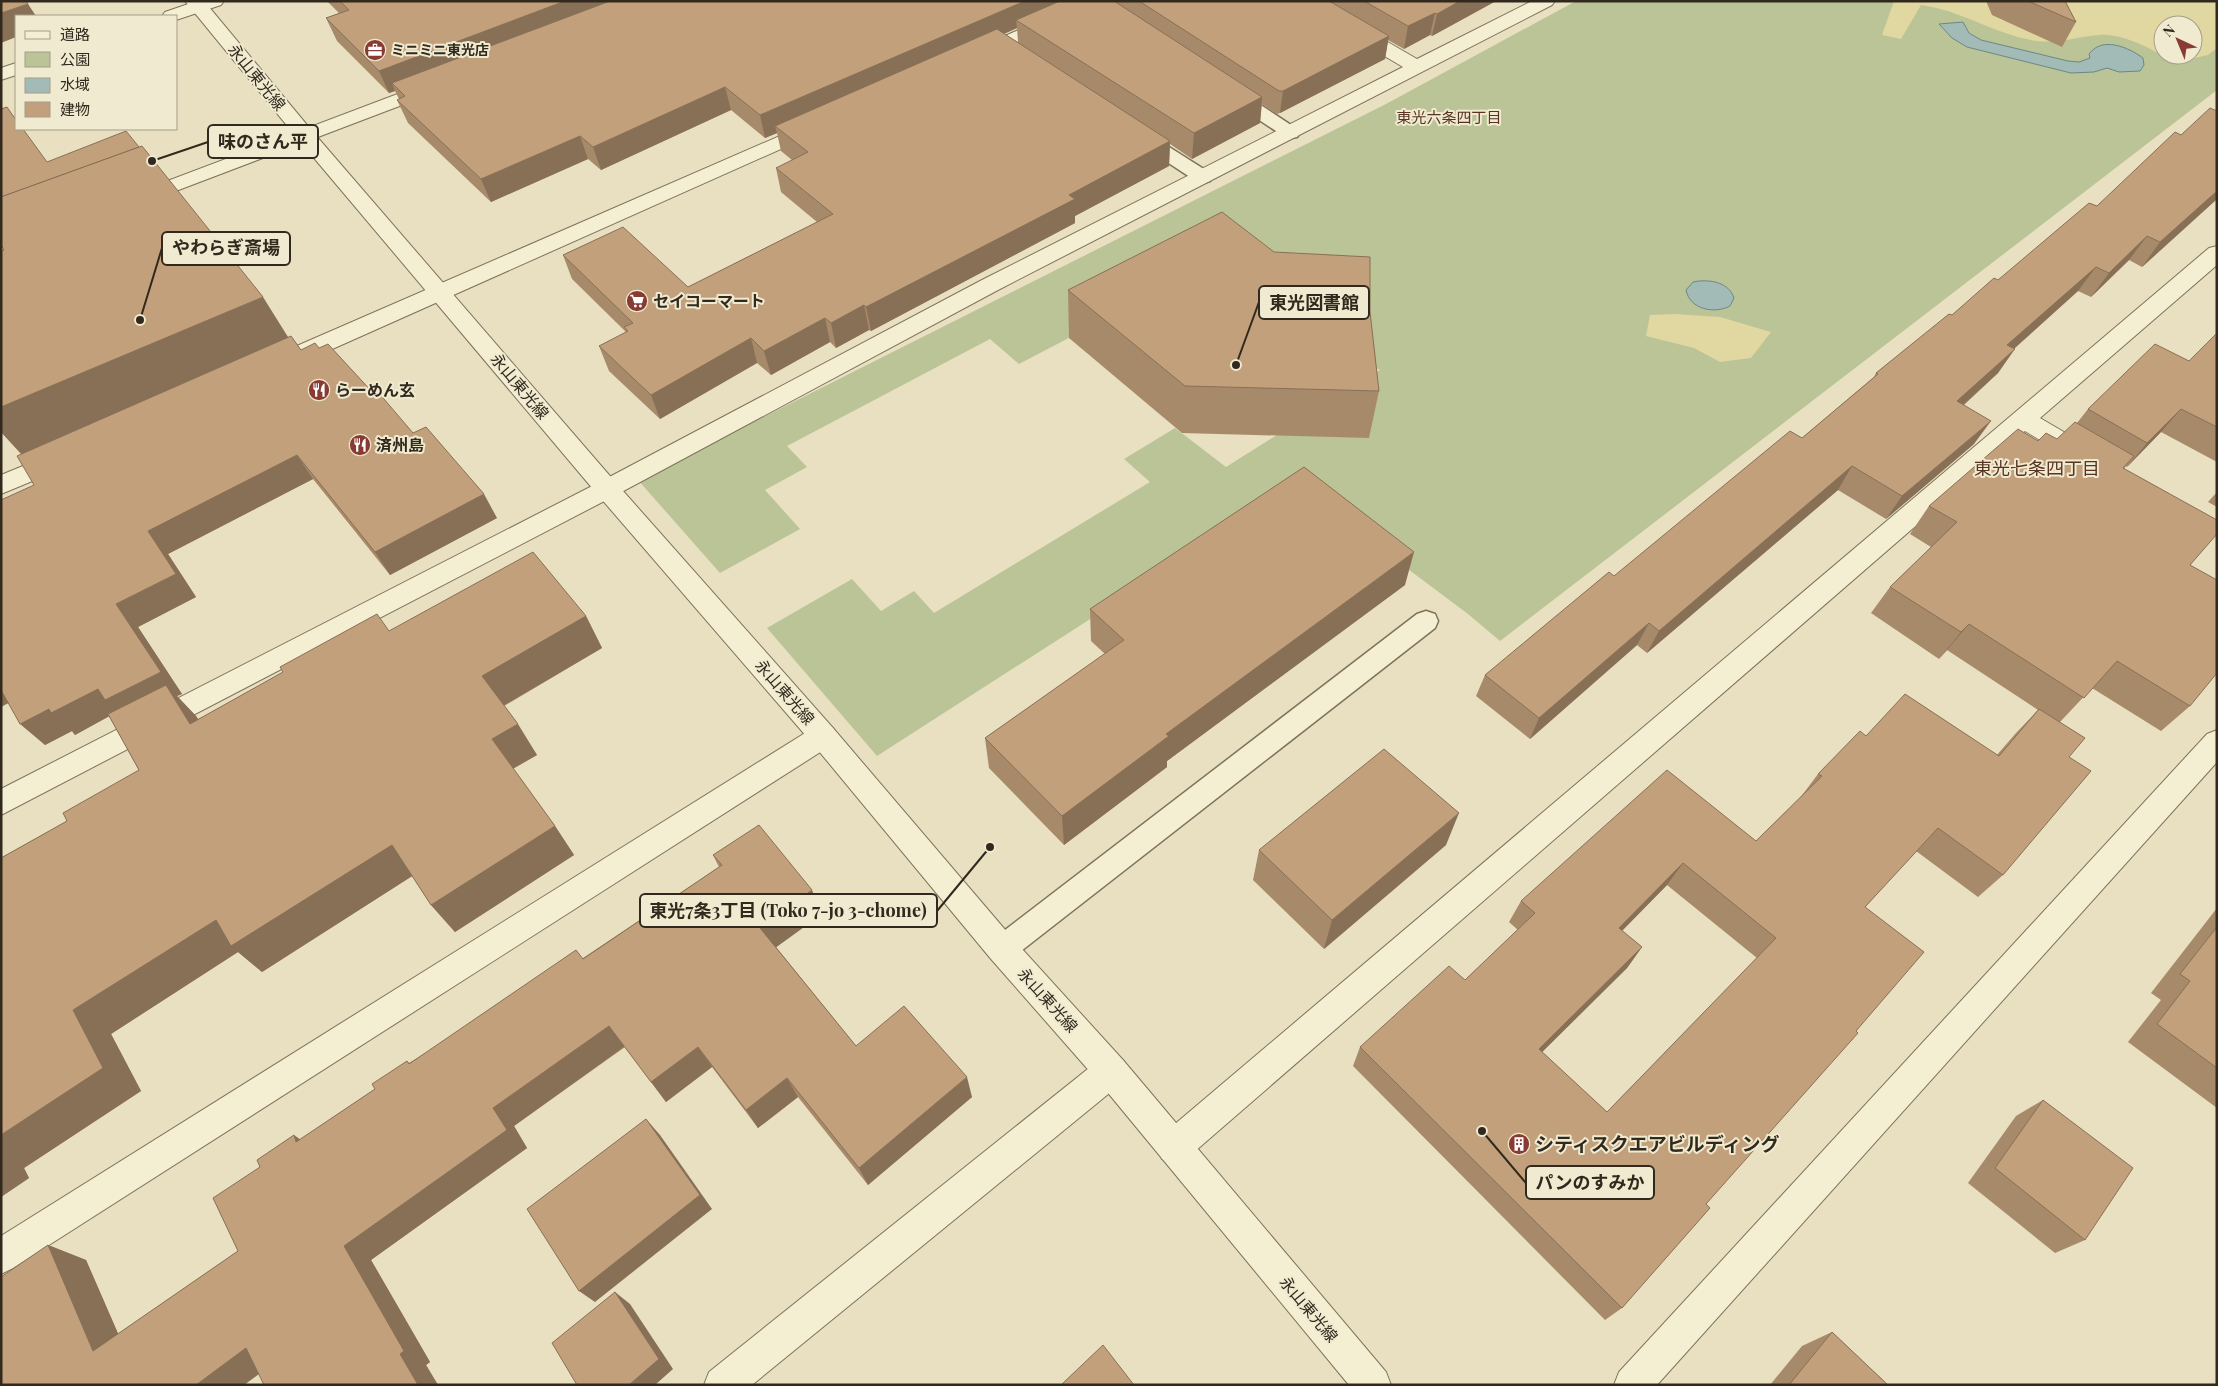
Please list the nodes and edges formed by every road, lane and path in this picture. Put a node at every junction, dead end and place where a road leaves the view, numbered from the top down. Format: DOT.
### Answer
graph roads {
  1 [pos="1304,1"];
  2 [pos="1546,1"];
  3 [pos="203,3"];
  4 [pos="1100,7"];
  5 [pos="173,15"];
  6 [pos="965,61"];
  7 [pos="1418,68"];
  8 [pos="15,69"];
  9 [pos="1,74"];
  10 [pos="452,79"];
  11 [pos="1216,84"];
  12 [pos="829,121"];
  13 [pos="1130,130"];
  14 [pos="1291,132"];
  15 [pos="305,135"];
  16 [pos="1203,177"];
  17 [pos="121,206"];
  18 [pos="2217,254"];
  19 [pos="440,292"];
  20 [pos="266,369"];
  21 [pos="2024,420"];
  22 [pos="84,449"];
  23 [pos="2108,469"];
  24 [pos="1,485"];
  25 [pos="607,489"];
  26 [pos="1426,621"];
  27 [pos="823,736"];
  28 [pos="2217,742"];
  29 [pos="1,803"];
  30 [pos="1002,948"];
  31 [pos="1111,1071"];
  32 [pos="1174,1148"];
  33 [pos="1,1256"];
  34 [pos="722,1385"];
  35 [pos="1373,1385"];
  36 [pos="1632,1385"];
  1 -- 7 [label="street"];
  2 -- 7 [label="street"];
  3 -- 5 [label="street"];
  3 -- 15 [label="street, 永山東光線"];
  4 -- 6 [label="street"];
  7 -- 14 [label="street"];
  8 -- 9 [label="street"];
  10 -- 15 [label="street"];
  11 -- 14 [label="lane"];
  12 -- 19 [label="street"];
  13 -- 16 [label="lane"];
  14 -- 16 [label="street"];
  15 -- 17 [label="street"];
  15 -- 19 [label="street, 永山東光線"];
  16 -- 25 [label="street"];
  18 -- 21 [label="street"];
  19 -- 20 [label="street"];
  19 -- 25 [label="street, 永山東光線"];
  21 -- 23 [label="street"];
  21 -- 32 [label="street"];
  22 -- 24 [label="street"];
  25 -- 27 [label="street, 永山東光線"];
  25 -- 29 [label="street"];
  26 -- 30 [label="lane"];
  27 -- 30 [label="street, 永山東光線"];
  27 -- 33 [label="street"];
  28 -- 36 [label="street"];
  30 -- 31 [label="street, 永山東光線"];
  31 -- 32 [label="street, 永山東光線"];
  31 -- 34 [label="street"];
  32 -- 35 [label="street, 永山東光線"];
}
